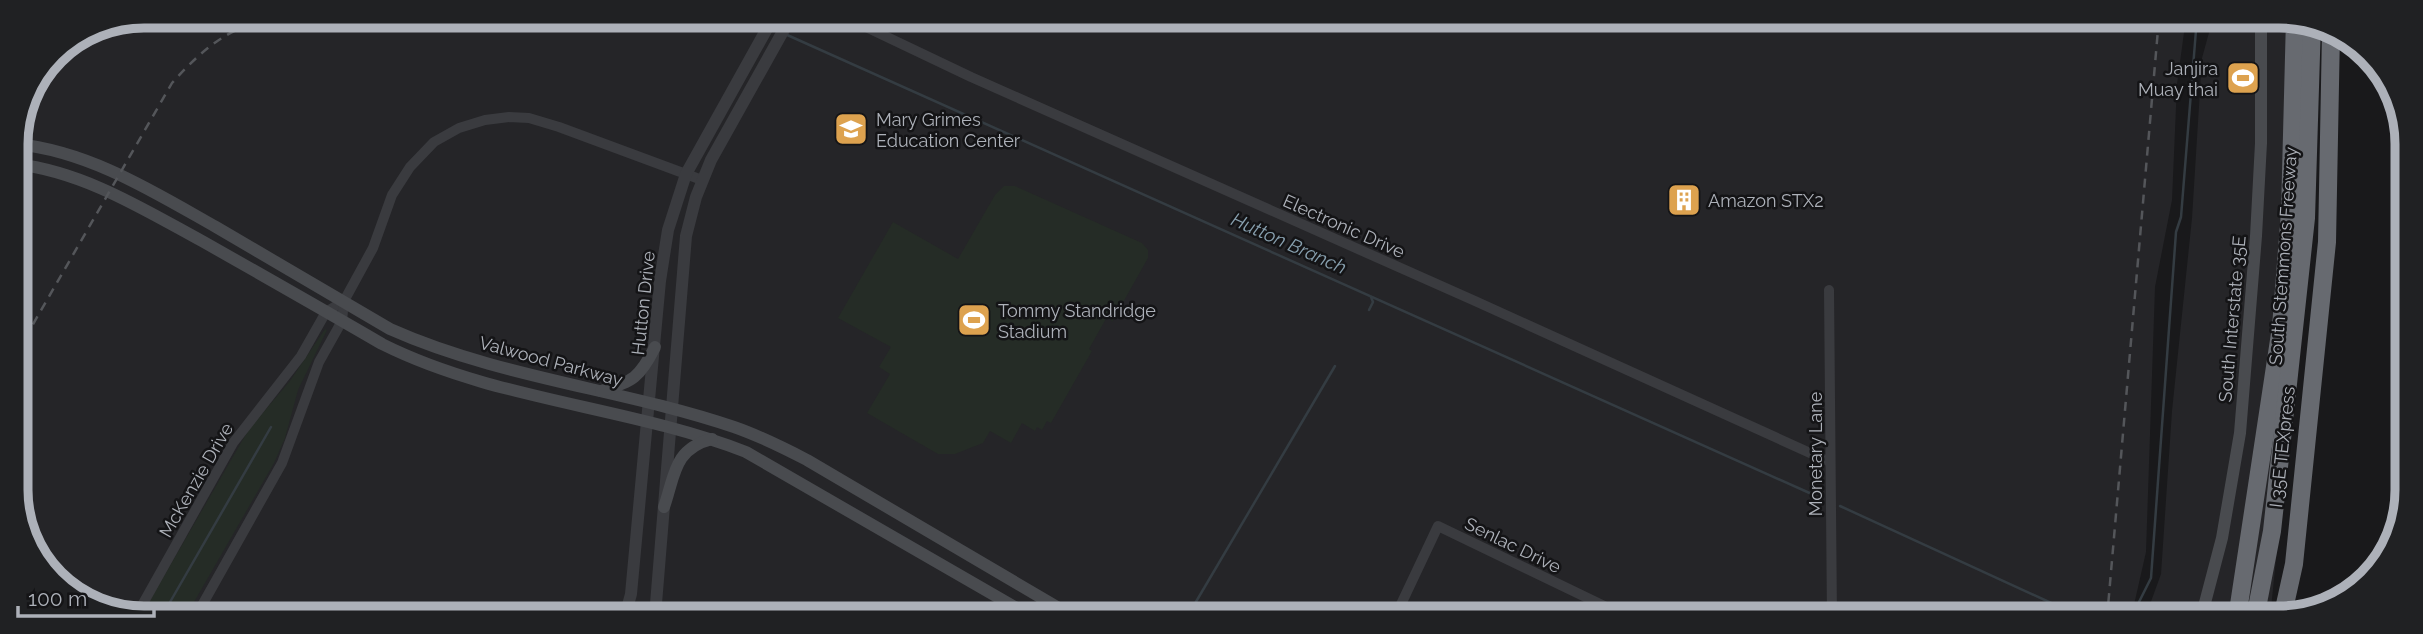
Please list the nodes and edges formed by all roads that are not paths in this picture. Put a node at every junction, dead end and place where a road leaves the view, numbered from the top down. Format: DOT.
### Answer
graph roads {
  1 [pos="767,28"];
  2 [pos="784,28"];
  3 [pos="868,28"];
  4 [pos="2261,28"];
  5 [pos="2303,30"];
  6 [pos="2304,31"];
  7 [pos="2331,40"];
  8 [pos="28,147"];
  9 [pos="28,166"];
  10 [pos="686,174"];
  11 [pos="702,180"];
  12 [pos="1829,290"];
  13 [pos="344,302"];
  14 [pos="326,312"];
  15 [pos="342,321"];
  16 [pos="655,347"];
  17 [pos="599,392"];
  18 [pos="650,405"];
  19 [pos="673,409"];
  20 [pos="649,421"];
  21 [pos="671,427"];
  22 [pos="713,439"];
  23 [pos="1830,462"];
  24 [pos="664,508"];
  25 [pos="922,527"];
  26 [pos="911,546"];
  27 [pos="142,606"];
  28 [pos="202,606"];
  29 [pos="628,606"];
  30 [pos="656,606"];
  31 [pos="1013,606"];
  32 [pos="1055,606"];
  33 [pos="1400,606"];
  34 [pos="1604,606"];
  35 [pos="1832,606"];
  36 [pos="2205,606"];
  37 [pos="2238,606"];
  38 [pos="2257,606"];
  39 [pos="2285,606"];
  1 -- 10 [label="street, Hutton Drive"];
  2 -- 11 [label="street, Hutton Drive"];
  3 -- 23 [label="street, Electronic Drive"];
  4 -- 36 [label="main road, South Interstate 35E"];
  5 -- 37 [label="highway, South Stemmons Freeway"];
  6 -- 38 [label="highway, I 35E TEXpress"];
  7 -- 39 [label="highway"];
  8 -- 13 [label="main road, Valwood Parkway"];
  9 -- 14 [label="main road, Valwood Parkway"];
  10 -- 11 [label="street"];
  10 -- 13 [label="street"];
  10 -- 16 [label="street, Hutton Drive"];
  11 -- 19 [label="street, Hutton Drive"];
  12 -- 23 [label="street, Monetary Lane"];
  13 -- 14 [label="street"];
  13 -- 15 [label="street"];
  13 -- 17 [label="main road, Valwood Parkway"];
  14 -- 15 [label="main road, Valwood Parkway"];
  14 -- 27 [label="street, McKenzie Drive"];
  15 -- 20 [label="main road, Valwood Parkway"];
  15 -- 28 [label="street"];
  16 -- 17 [label="main road"];
  16 -- 18 [label="street, Hutton Drive"];
  17 -- 18 [label="main road, Valwood Parkway"];
  18 -- 19 [label="main road, Valwood Parkway"];
  18 -- 20 [label="street, Hutton Drive"];
  19 -- 21 [label="street, Hutton Drive"];
  19 -- 25 [label="main road, Valwood Parkway"];
  20 -- 21 [label="main road, Valwood Parkway"];
  20 -- 29 [label="street, Hutton Drive"];
  21 -- 22 [label="main road, Valwood Parkway"];
  21 -- 24 [label="street, Hutton Drive"];
  22 -- 24 [label="main road"];
  22 -- 26 [label="main road, Valwood Parkway"];
  23 -- 35 [label="street, Monetary Lane"];
  24 -- 30 [label="street, Hutton Drive"];
  25 -- 26 [label="main road"];
  25 -- 32 [label="main road, Valwood Parkway"];
  26 -- 31 [label="main road, Valwood Parkway"];
  33 -- 34 [label="street, Senlac Drive"];
}
